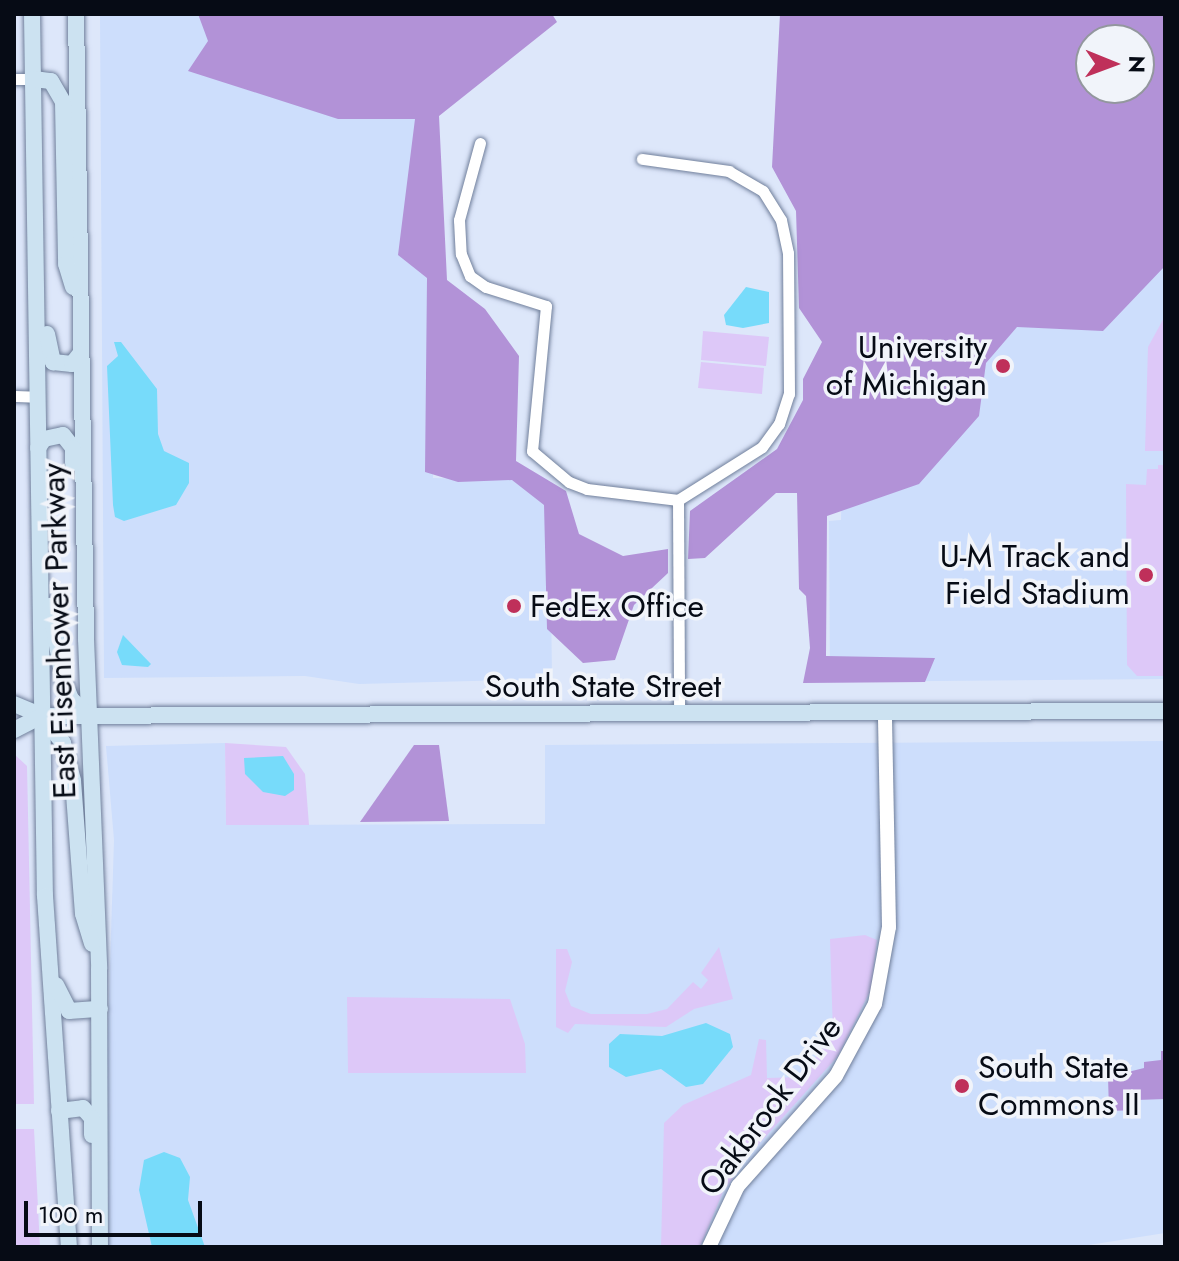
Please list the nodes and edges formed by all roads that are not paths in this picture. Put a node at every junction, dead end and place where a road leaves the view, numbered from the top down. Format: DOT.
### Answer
graph roads {
  1 [pos="32,14"];
  2 [pos="76,14"];
  3 [pos="14,79"];
  4 [pos="34,79"];
  5 [pos="480,143"];
  6 [pos="642,159"];
  7 [pos="35,190"];
  8 [pos="79,307"];
  9 [pos="80,354"];
  10 [pos="14,396"];
  11 [pos="37,397"];
  12 [pos="38,448"];
  13 [pos="39,478"];
  14 [pos="678,500"];
  15 [pos="86,639"];
  16 [pos="14,704"];
  17 [pos="1165,711"];
  18 [pos="679,713"];
  19 [pos="885,713"];
  20 [pos="88,715"];
  21 [pos="42,716"];
  22 [pos="14,730"];
  23 [pos="42,772"];
  24 [pos="99,969"];
  25 [pos="100,1009"];
  26 [pos="59,1111"];
  27 [pos="101,1207"];
  28 [pos="69,1247"];
  29 [pos="100,1247"];
  30 [pos="709,1247"];
  1 -- 4 [label="main road, East Eisenhower Parkway"];
  2 -- 8 [label="main road, East Eisenhower Parkway"];
  3 -- 4 [label="street"];
  4 -- 7 [label="main road, East Eisenhower Parkway"];
  4 -- 8 [label="main road"];
  5 -- 14 [label="street"];
  6 -- 14 [label="street"];
  7 -- 9 [label="main road"];
  7 -- 11 [label="main road, East Eisenhower Parkway"];
  8 -- 9 [label="main road, East Eisenhower Parkway"];
  9 -- 15 [label="main road, East Eisenhower Parkway"];
  10 -- 11 [label="street"];
  11 -- 12 [label="main road, East Eisenhower Parkway"];
  12 -- 13 [label="main road, East Eisenhower Parkway"];
  12 -- 15 [label="main road"];
  13 -- 20 [label="main road"];
  13 -- 21 [label="main road, East Eisenhower Parkway"];
  14 -- 18 [label="street"];
  15 -- 20 [label="main road, East Eisenhower Parkway"];
  16 -- 21 [label="main road, South State Street"];
  17 -- 19 [label="main road, South State Street"];
  18 -- 19 [label="main road, South State Street"];
  18 -- 20 [label="main road, South State Street"];
  19 -- 30 [label="street, Oakbrook Drive"];
  20 -- 21 [label="main road, South State Street"];
  20 -- 24 [label="main road, East Eisenhower Parkway"];
  21 -- 22 [label="main road, South State Street"];
  21 -- 23 [label="main road, East Eisenhower Parkway"];
  21 -- 24 [label="main road"];
  23 -- 25 [label="main road"];
  23 -- 26 [label="main road, East Eisenhower Parkway"];
  24 -- 25 [label="main road, East Eisenhower Parkway"];
  25 -- 27 [label="main road, East Eisenhower Parkway"];
  26 -- 27 [label="main road"];
  26 -- 28 [label="main road, East Eisenhower Parkway"];
  27 -- 29 [label="main road, East Eisenhower Parkway"];
}
